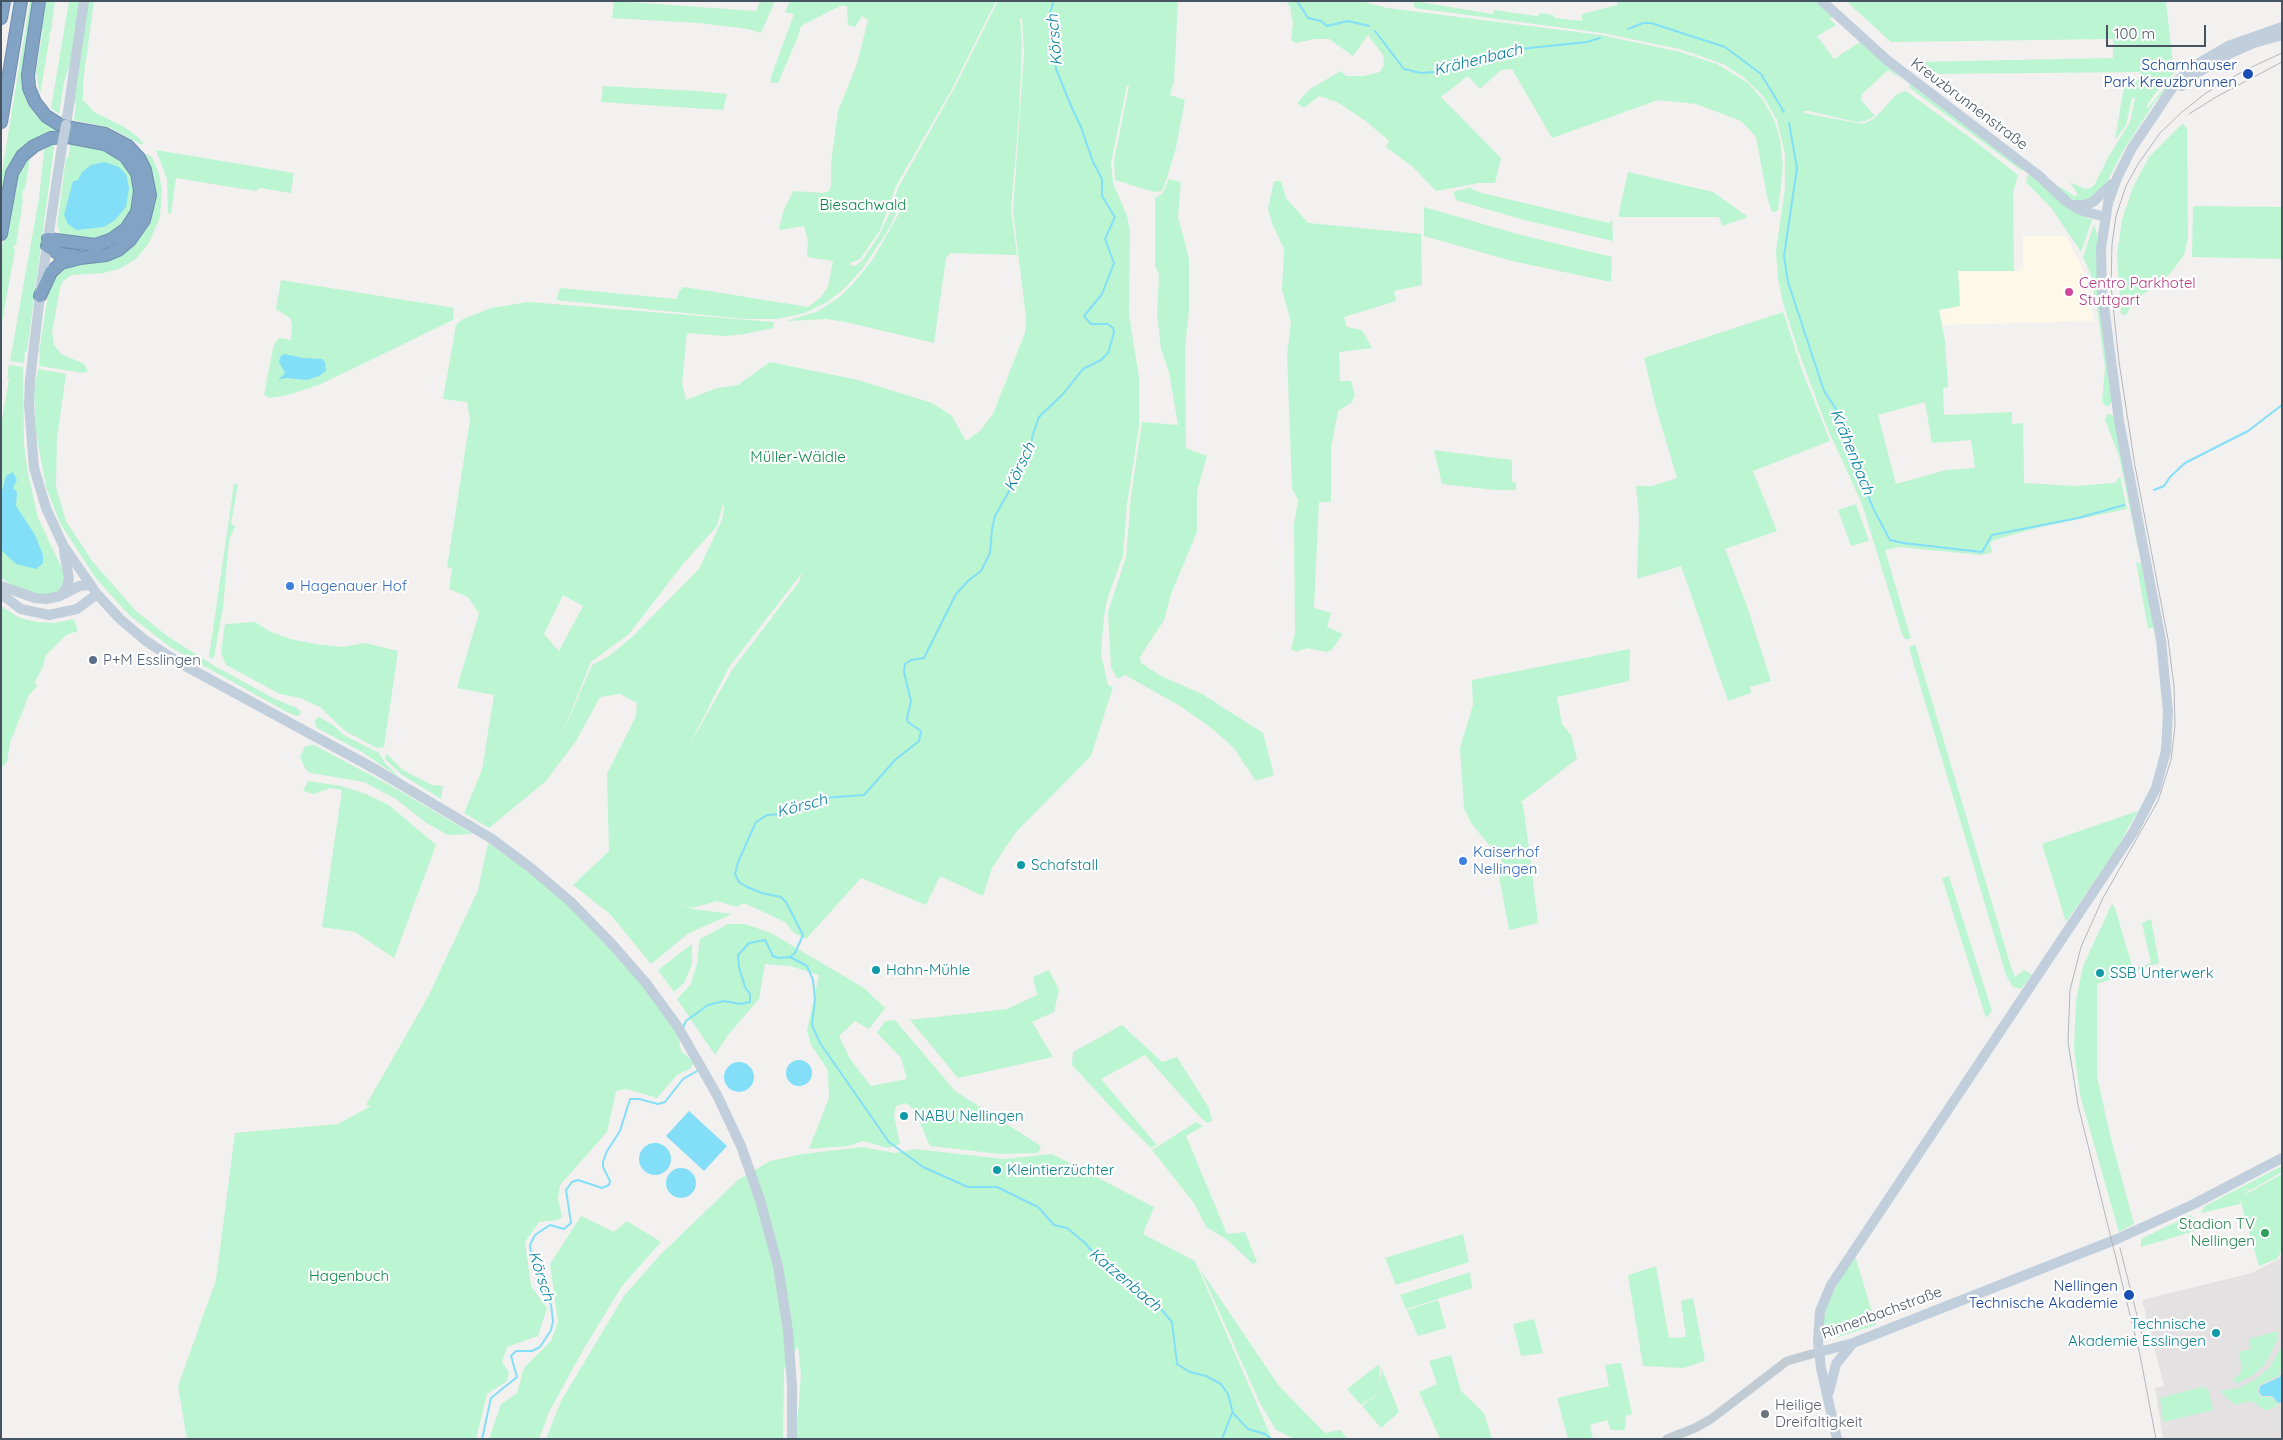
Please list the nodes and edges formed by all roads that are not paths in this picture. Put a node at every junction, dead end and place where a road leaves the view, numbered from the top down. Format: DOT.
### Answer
graph roads {
  1 [pos="4,1"];
  2 [pos="21,1"];
  3 [pos="39,1"];
  4 [pos="84,1"];
  5 [pos="1822,1"];
  6 [pos="1,18"];
  7 [pos="2282,27"];
  8 [pos="2282,35"];
  9 [pos="2170,92"];
  10 [pos="1,122"];
  11 [pos="2117,178"];
  12 [pos="2071,205"];
  13 [pos="2105,217"];
  14 [pos="1,234"];
  15 [pos="47,243"];
  16 [pos="80,258"];
  17 [pos="40,296"];
  18 [pos="63,545"];
  19 [pos="90,585"];
  20 [pos="1,586"];
  21 [pos="1,594"];
  22 [pos="97,594"];
  23 [pos="60,596"];
  24 [pos="2282,1158"];
  25 [pos="1853,1343"];
  26 [pos="1819,1352"];
  27 [pos="1828,1400"];
  28 [pos="792,1439"];
  29 [pos="1667,1439"];
  30 [pos="1837,1439"];
  1 -- 6 [label="highway"];
  2 -- 10 [label="highway"];
  3 -- 16 [label="highway"];
  4 -- 15 [label="main road, bridge"];
  5 -- 12 [label="main road, Kreuzbrunnenstraße"];
  7 -- 9 [label="main road"];
  8 -- 9 [label="main road"];
  9 -- 11 [label="main road"];
  11 -- 12 [label="main road"];
  11 -- 13 [label="main road"];
  12 -- 13 [label="main road, Kreuzbrunnenstraße"];
  13 -- 26 [label="main road"];
  14 -- 15 [label="highway"];
  15 -- 16 [label="highway"];
  15 -- 17 [label="main road"];
  16 -- 17 [label="highway"];
  17 -- 18 [label="main road"];
  18 -- 19 [label="main road"];
  18 -- 23 [label="main road"];
  19 -- 22 [label="main road"];
  19 -- 23 [label="main road"];
  20 -- 23 [label="main road"];
  21 -- 22 [label="main road"];
  22 -- 28 [label="main road"];
  24 -- 25 [label="main road, Rinnenbachstraße"];
  25 -- 26 [label="main road, Rinnenbachstraße"];
  25 -- 27 [label="main road"];
  26 -- 27 [label="main road"];
  26 -- 29 [label="street, Rinnenbachstraße"];
  27 -- 30 [label="main road"];
}
